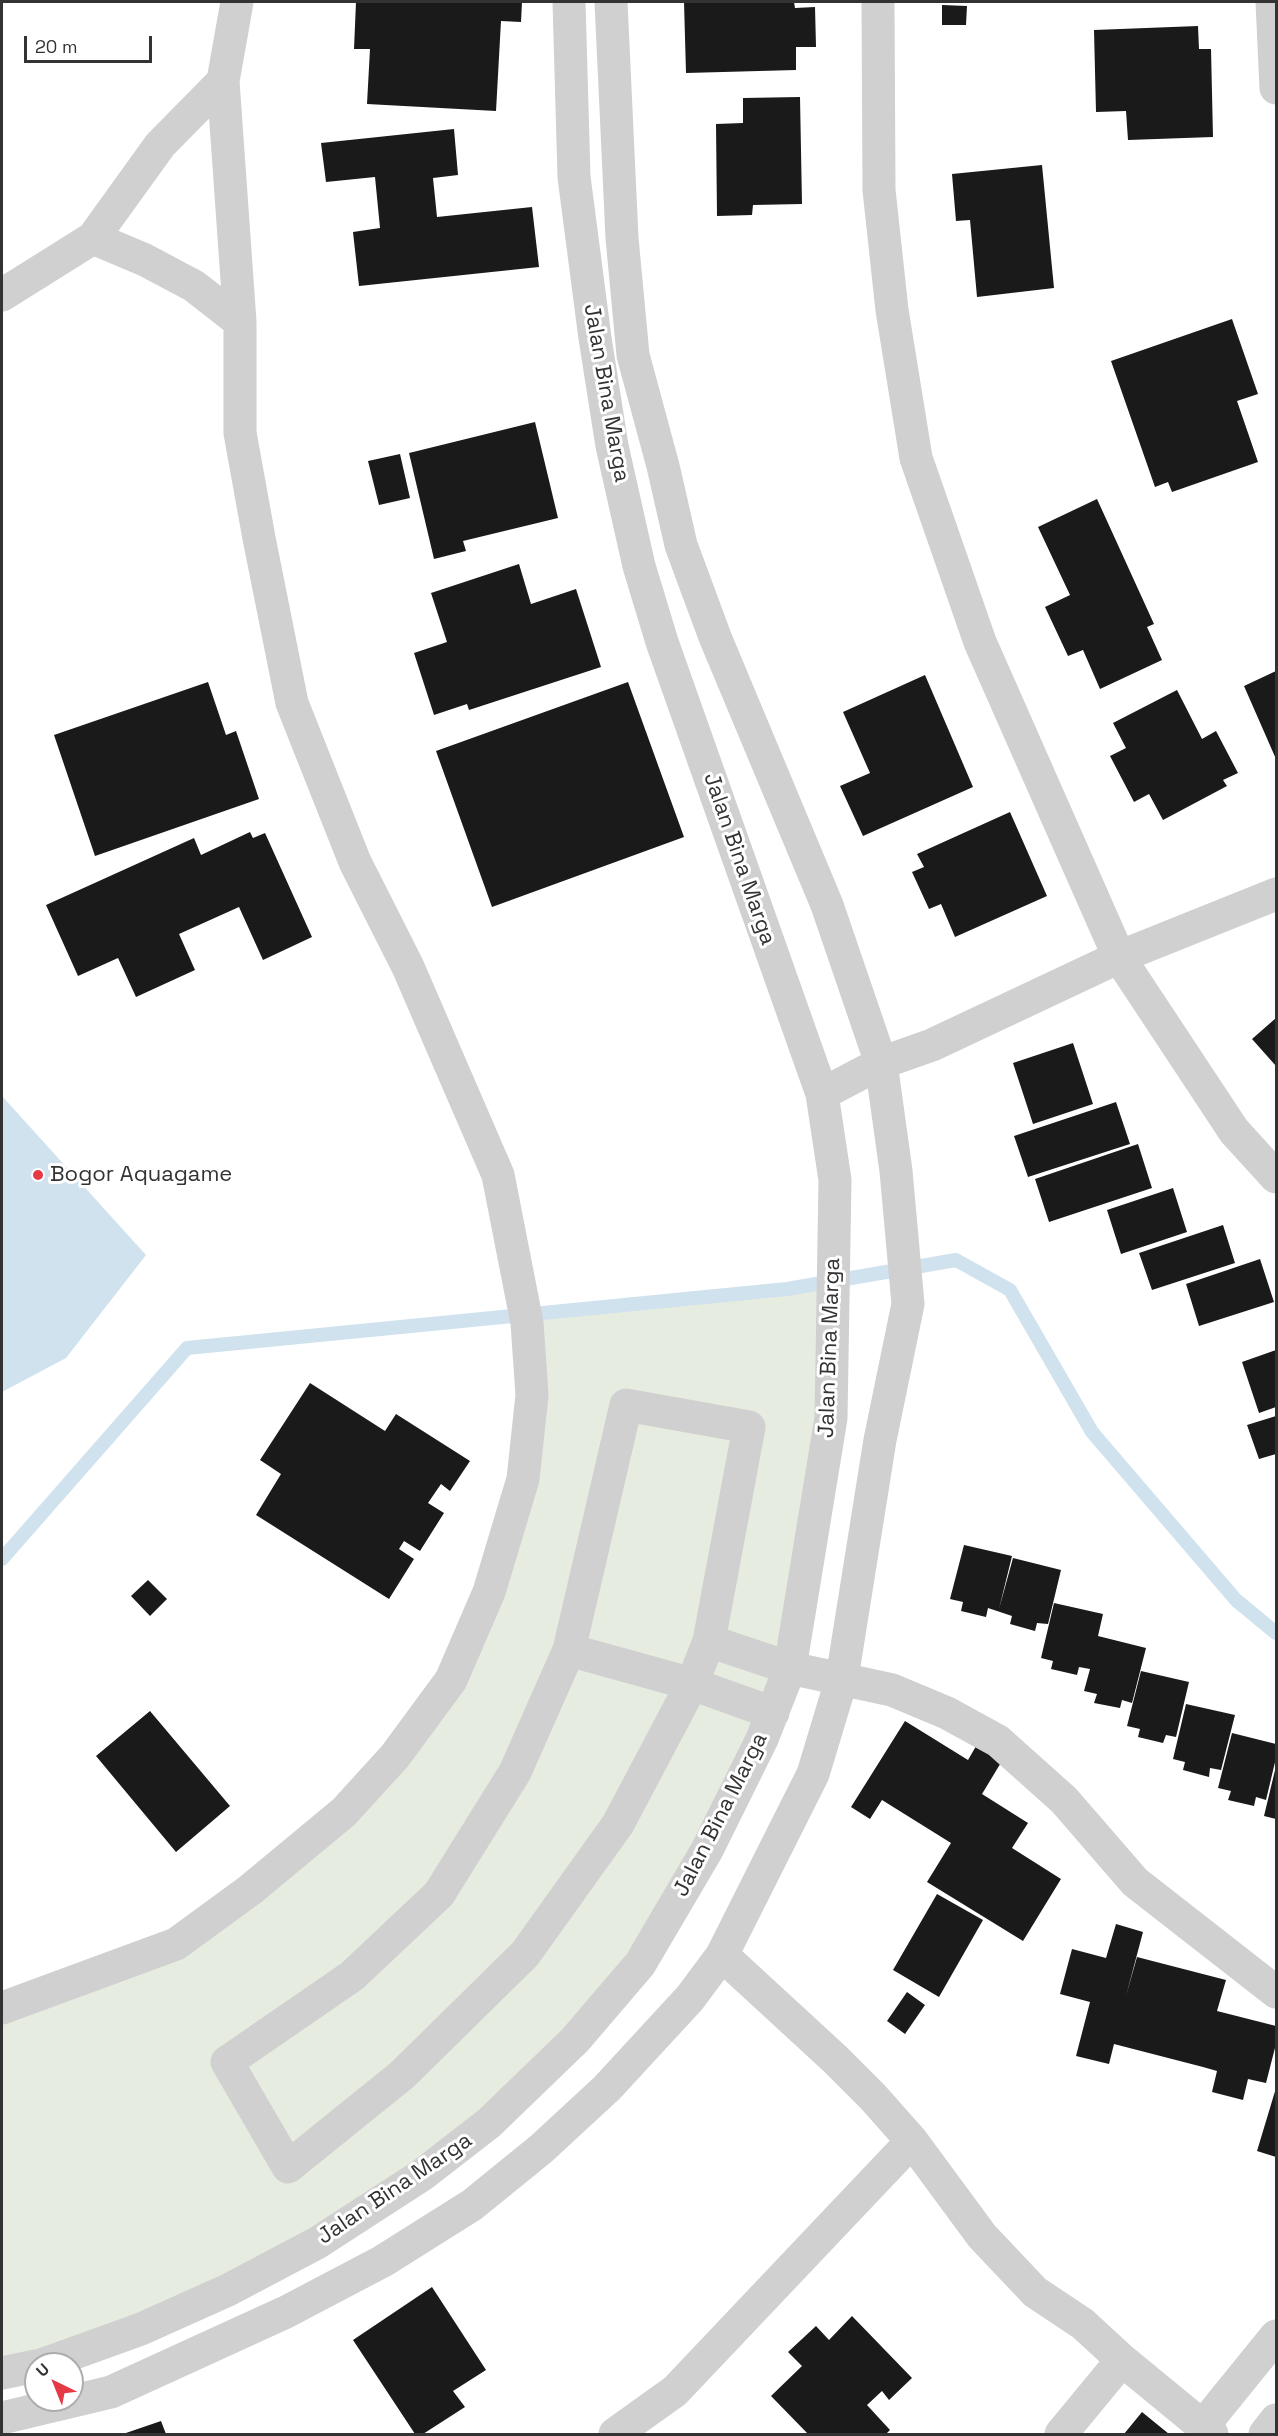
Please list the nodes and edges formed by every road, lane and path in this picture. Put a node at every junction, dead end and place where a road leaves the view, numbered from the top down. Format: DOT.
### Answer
graph roads {
  1 [pos="237,2"];
  2 [pos="569,2"];
  3 [pos="611,2"];
  4 [pos="878,2"];
  5 [pos="1272,2"];
  6 [pos="223,81"];
  7 [pos="1276,88"];
  8 [pos="93,238"];
  9 [pos="2,295"];
  10 [pos="240,322"];
  11 [pos="1276,894"];
  12 [pos="1119,957"];
  13 [pos="881,1063"];
  14 [pos="822,1094"];
  15 [pos="1276,1177"];
  16 [pos="709,1641"];
  17 [pos="569,1650"];
  18 [pos="790,1668"];
  19 [pos="842,1678"];
  20 [pos="692,1684"];
  21 [pos="772,1713"];
  22 [pos="722,1955"];
  23 [pos="1274,1984"];
  24 [pos="2,2008"];
  25 [pos="912,2141"];
  26 [pos="1276,2336"];
  27 [pos="77,2352"];
  28 [pos="1122,2360"];
  29 [pos="24,2368"];
  30 [pos="2,2373"];
  31 [pos="2,2418"];
  32 [pos="1276,2420"];
  33 [pos="1207,2430"];
  34 [pos="615,2434"];
  35 [pos="1061,2434"];
  36 [pos="1265,2434"];
  1 -- 6 [label="street"];
  2 -- 14 [label="street, Jalan Bina Marga"];
  3 -- 13 [label="street, Jalan Bina Marga"];
  4 -- 12 [label="street"];
  5 -- 7 [label="street"];
  6 -- 8 [label="street"];
  6 -- 10 [label="street"];
  8 -- 9 [label="street"];
  8 -- 10 [label="street"];
  10 -- 24 [label="street"];
  11 -- 12 [label="street"];
  12 -- 13 [label="street"];
  12 -- 15 [label="street"];
  13 -- 14 [label="street"];
  13 -- 19 [label="street, Jalan Bina Marga"];
  14 -- 18 [label="street, Jalan Bina Marga"];
  16 -- 17 [label="street"];
  16 -- 18 [label="street"];
  16 -- 20 [label="street"];
  17 -- 20 [label="street"];
  17 -- 20 [label="street"];
  18 -- 19 [label="street"];
  18 -- 21 [label="street, Jalan Bina Marga"];
  19 -- 22 [label="street"];
  19 -- 23 [label="street"];
  20 -- 21 [label="street"];
  21 -- 27 [label="street, Jalan Bina Marga"];
  22 -- 25 [label="street"];
  22 -- 31 [label="street"];
  25 -- 28 [label="street"];
  25 -- 34 [label="street"];
  26 -- 33 [label="street"];
  28 -- 33 [label="street"];
  28 -- 35 [label="street"];
  29 -- 30 [label="street"];
  32 -- 36 [label="street"];
}
